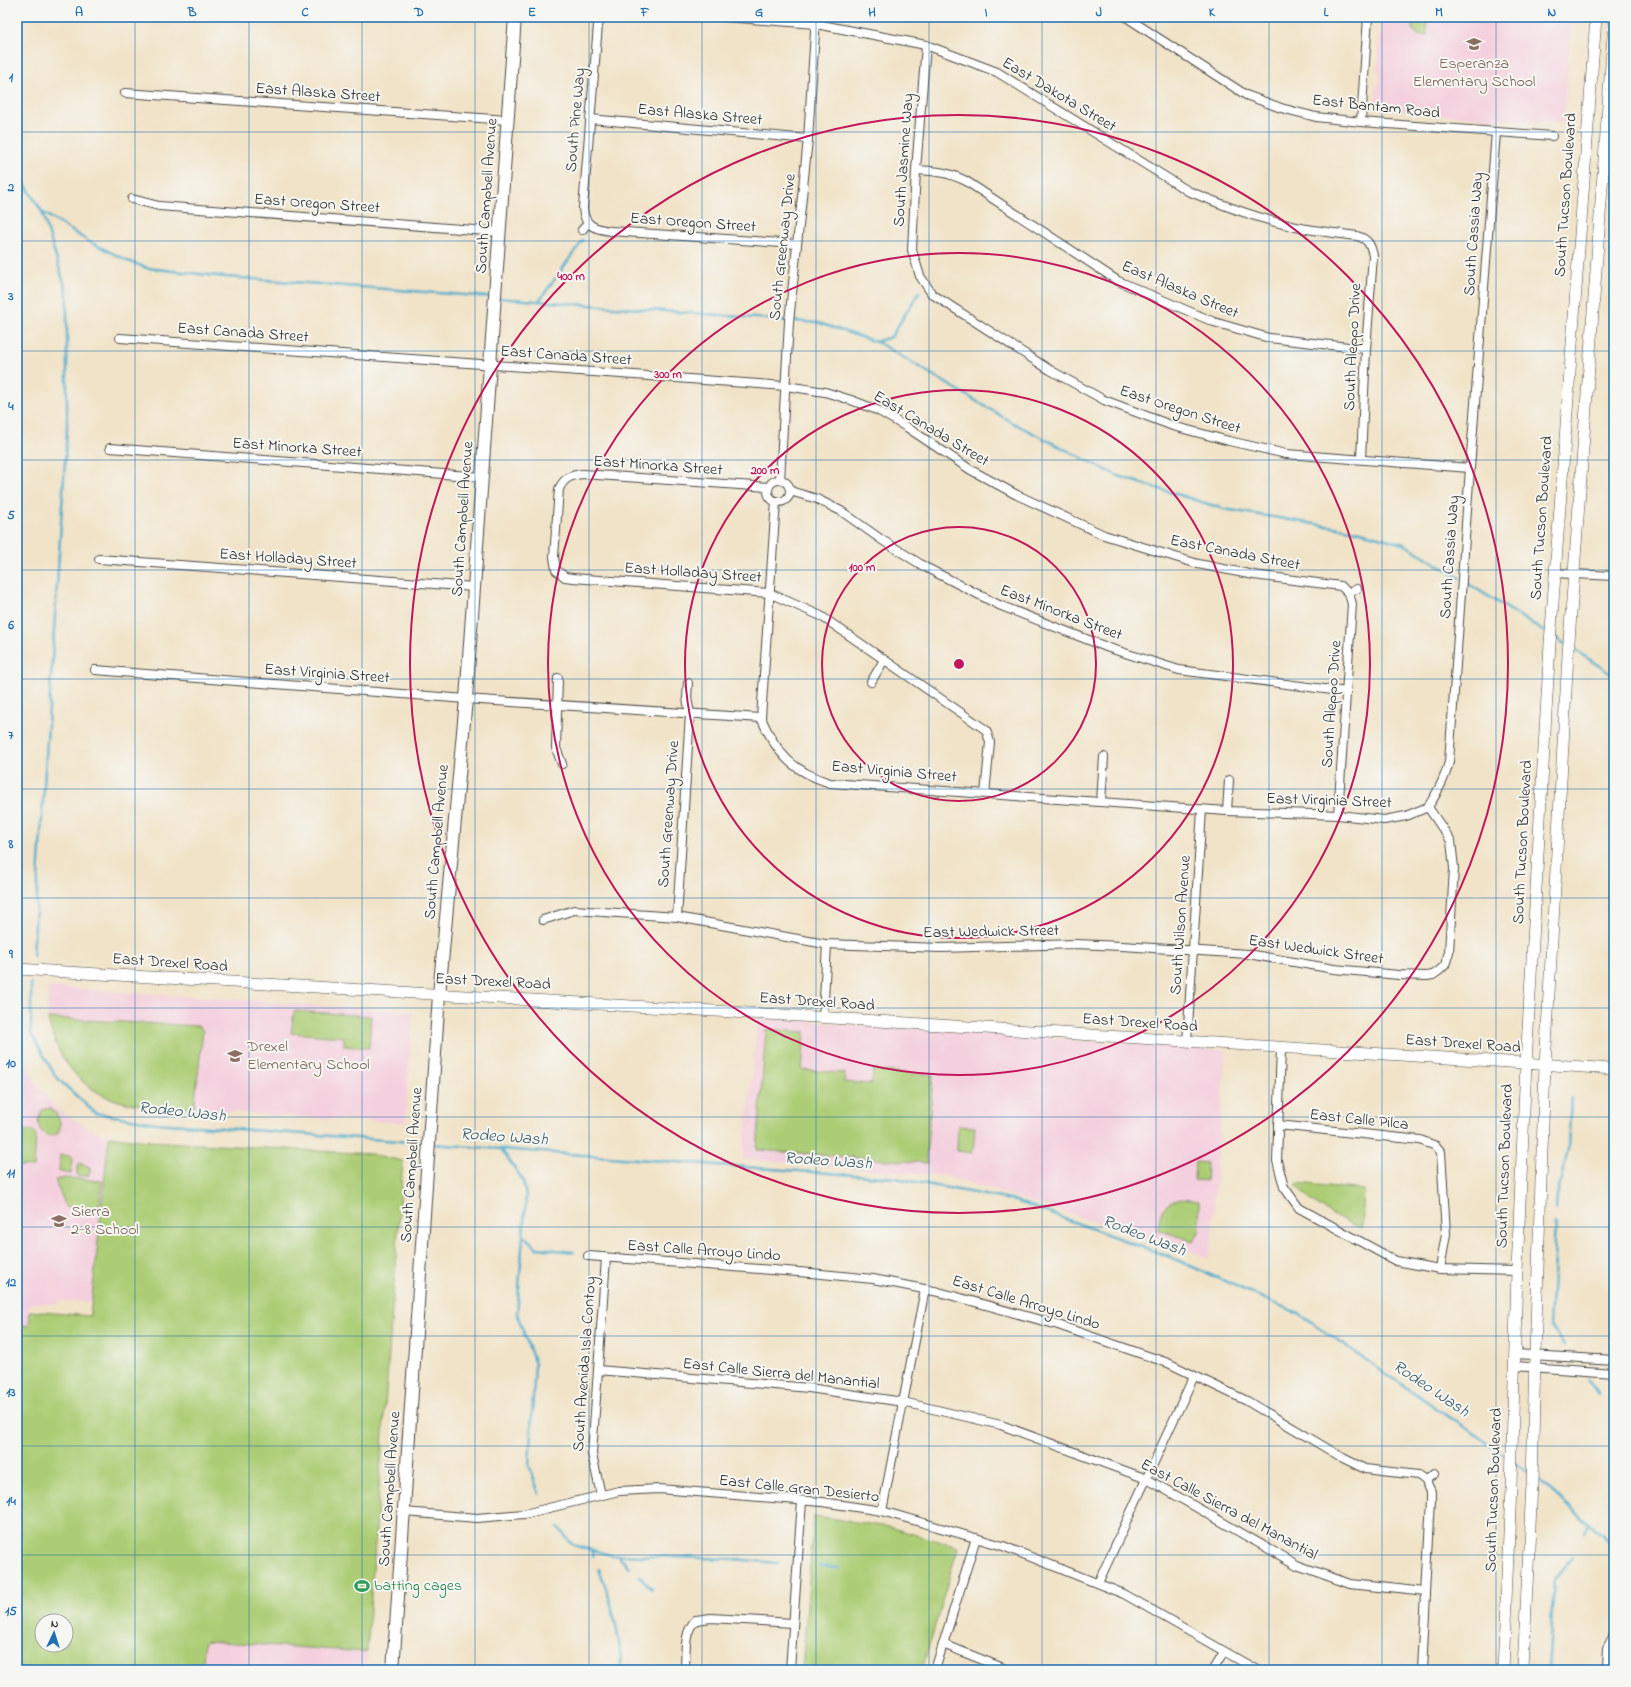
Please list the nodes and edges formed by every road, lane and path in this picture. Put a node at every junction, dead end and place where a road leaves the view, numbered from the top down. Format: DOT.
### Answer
graph roads {
  1 [pos="516,17"];
  2 [pos="602,17"];
  3 [pos="725,17"];
  4 [pos="1126,17"];
  5 [pos="1368,17"];
  6 [pos="1596,17"];
  7 [pos="816,20"];
  8 [pos="1614,23"];
  9 [pos="926,45"];
  10 [pos="125,93"];
  11 [pos="590,119"];
  12 [pos="508,120"];
  13 [pos="1361,122"];
  14 [pos="1496,132"];
  15 [pos="1552,136"];
  16 [pos="808,139"];
  17 [pos="916,170"];
  18 [pos="132,198"];
  19 [pos="589,224"];
  20 [pos="582,230"];
  21 [pos="500,232"];
  22 [pos="1369,239"];
  23 [pos="796,244"];
  24 [pos="920,276"];
  25 [pos="120,338"];
  26 [pos="1366,349"];
  27 [pos="490,364"];
  28 [pos="786,386"];
  29 [pos="110,448"];
  30 [pos="1361,459"];
  31 [pos="1470,468"];
  32 [pos="482,477"];
  33 [pos="780,480"];
  34 [pos="768,488"];
  35 [pos="790,491"];
  36 [pos="776,501"];
  37 [pos="100,559"];
  38 [pos="556,570"];
  39 [pos="1554,573"];
  40 [pos="1574,574"];
  41 [pos="1614,576"];
  42 [pos="474,587"];
  43 [pos="1356,589"];
  44 [pos="769,593"];
  45 [pos="1349,594"];
  46 [pos="884,660"];
  47 [pos="95,670"];
  48 [pos="558,678"];
  49 [pos="871,682"];
  50 [pos="688,683"];
  51 [pos="1347,692"];
  52 [pos="466,699"];
  53 [pos="557,705"];
  54 [pos="690,714"];
  55 [pos="761,718"];
  56 [pos="1104,757"];
  57 [pos="562,764"];
  58 [pos="1229,780"];
  59 [pos="985,794"];
  60 [pos="1101,802"];
  61 [pos="1428,807"];
  62 [pos="1202,810"];
  63 [pos="1227,812"];
  64 [pos="1338,815"];
  65 [pos="677,917"];
  66 [pos="543,920"];
  67 [pos="827,944"];
  68 [pos="1193,951"];
  69 [pos="17,969"];
  70 [pos="439,995"];
  71 [pos="823,1018"];
  72 [pos="1187,1042"];
  73 [pos="1281,1048"];
  74 [pos="1526,1064"];
  75 [pos="1545,1065"];
  76 [pos="1614,1069"];
  77 [pos="1278,1125"];
  78 [pos="588,1256"];
  79 [pos="606,1258"];
  80 [pos="1440,1269"];
  81 [pos="1517,1271"];
  82 [pos="925,1289"];
  83 [pos="1515,1354"];
  84 [pos="1535,1354"];
  85 [pos="1614,1360"];
  86 [pos="1515,1366"];
  87 [pos="1535,1367"];
  88 [pos="598,1370"];
  89 [pos="1614,1373"];
  90 [pos="1194,1376"];
  91 [pos="903,1402"];
  92 [pos="1434,1474"];
  93 [pos="1147,1479"];
  94 [pos="1425,1480"];
  95 [pos="602,1495"];
  96 [pos="802,1500"];
  97 [pos="882,1511"];
  98 [pos="404,1512"];
  99 [pos="976,1538"];
  100 [pos="1098,1584"];
  101 [pos="1426,1592"];
  102 [pos="792,1623"];
  103 [pos="1614,1636"];
  104 [pos="943,1644"];
  105 [pos="1224,1652"];
  106 [pos="393,1670"];
  107 [pos="685,1670"];
  108 [pos="790,1670"];
  109 [pos="935,1670"];
  110 [pos="1008,1670"];
  111 [pos="1213,1670"];
  112 [pos="1257,1670"];
  113 [pos="1422,1670"];
  114 [pos="1503,1670"];
  115 [pos="1523,1670"];
  116 [pos="1606,1670"];
  1 -- 12 [label="main road, South Campbell Avenue"];
  2 -- 11 [label="street, South Pine Way"];
  3 -- 7 [label="street, East Dakota Street"];
  4 -- 13 [label="street, East Bantam Road"];
  5 -- 13 [label="street"];
  6 -- 39 [label="main road, South Tucson Boulevard"];
  7 -- 9 [label="street, East Dakota Street"];
  7 -- 16 [label="street, South Greenway Drive"];
  8 -- 40 [label="main road"];
  9 -- 17 [label="street, South Jasmine Way"];
  9 -- 22 [label="street, East Dakota Street"];
  10 -- 12 [label="street, East Alaska Street"];
  11 -- 16 [label="street, East Alaska Street"];
  11 -- 19 [label="street, South Pine Way"];
  12 -- 21 [label="main road, South Campbell Avenue"];
  13 -- 14 [label="street, East Bantam Road"];
  14 -- 15 [label="street, East Bantam Road"];
  14 -- 31 [label="street, South Cassia Way"];
  16 -- 23 [label="street, South Greenway Drive"];
  17 -- 24 [label="street, South Jasmine Way"];
  17 -- 26 [label="street, East Alaska Street"];
  18 -- 21 [label="street, East Oregon Street"];
  19 -- 20 [label="street"];
  19 -- 23 [label="street, East Oregon Street"];
  21 -- 27 [label="main road, South Campbell Avenue"];
  22 -- 26 [label="street, South Aleppo Drive"];
  23 -- 28 [label="street, South Greenway Drive"];
  24 -- 30 [label="street, East Oregon Street"];
  25 -- 27 [label="street, East Canada Street"];
  26 -- 30 [label="street, South Aleppo Drive"];
  27 -- 28 [label="street, East Canada Street"];
  27 -- 32 [label="main road, South Campbell Avenue"];
  28 -- 33 [label="street, South Greenway Drive"];
  28 -- 45 [label="street, East Canada Street"];
  29 -- 32 [label="street, East Minorka Street"];
  30 -- 31 [label="street, East Oregon Street"];
  31 -- 61 [label="street, South Cassia Way"];
  32 -- 42 [label="main road, South Campbell Avenue"];
  33 -- 34 [label="street"];
  33 -- 35 [label="street"];
  34 -- 36 [label="street"];
  34 -- 38 [label="street, East Minorka Street"];
  35 -- 36 [label="street"];
  35 -- 51 [label="street, East Minorka Street"];
  36 -- 44 [label="street"];
  37 -- 42 [label="street, East Holladay Street"];
  38 -- 44 [label="street, East Holladay Street"];
  39 -- 40 [label="street"];
  39 -- 74 [label="main road, South Tucson Boulevard"];
  40 -- 41 [label="street"];
  40 -- 75 [label="main road"];
  42 -- 52 [label="main road, South Campbell Avenue"];
  43 -- 45 [label="street"];
  44 -- 46 [label="street, East Holladay Street"];
  44 -- 55 [label="street"];
  45 -- 51 [label="street, South Aleppo Drive"];
  46 -- 49 [label="street"];
  46 -- 59 [label="street, East Holladay Street"];
  47 -- 52 [label="street, East Virginia Street"];
  48 -- 53 [label="street"];
  50 -- 54 [label="street"];
  51 -- 64 [label="street, South Aleppo Drive"];
  52 -- 53 [label="street, East Virginia Street"];
  52 -- 70 [label="main road, South Campbell Avenue"];
  53 -- 54 [label="street, East Virginia Street"];
  53 -- 57 [label="street"];
  54 -- 55 [label="street, East Virginia Street"];
  54 -- 65 [label="street, South Greenway Drive"];
  55 -- 59 [label="street, East Virginia Street"];
  56 -- 60 [label="street"];
  58 -- 63 [label="street"];
  59 -- 60 [label="street, East Virginia Street"];
  60 -- 62 [label="street, East Virginia Street"];
  61 -- 64 [label="street, East Virginia Street"];
  61 -- 68 [label="street, East Wedwick Street"];
  62 -- 63 [label="street, East Virginia Street"];
  62 -- 68 [label="street, South Wilson Avenue"];
  63 -- 64 [label="street, East Virginia Street"];
  65 -- 66 [label="street, East Wedwick Street"];
  65 -- 67 [label="street, East Wedwick Street"];
  67 -- 68 [label="street, East Wedwick Street"];
  67 -- 71 [label="street"];
  68 -- 72 [label="street, South Wilson Avenue"];
  69 -- 70 [label="main road, East Drexel Road"];
  70 -- 71 [label="main road, East Drexel Road"];
  70 -- 98 [label="main road, South Campbell Avenue"];
  71 -- 72 [label="main road, East Drexel Road"];
  72 -- 73 [label="main road, East Drexel Road"];
  73 -- 74 [label="main road, East Drexel Road"];
  73 -- 77 [label="street"];
  74 -- 75 [label="main road, East Drexel Road"];
  74 -- 81 [label="main road, South Tucson Boulevard"];
  75 -- 76 [label="main road, East Drexel Road"];
  75 -- 84 [label="main road"];
  77 -- 80 [label="street"];
  77 -- 80 [label="street, East Calle Pilca"];
  78 -- 79 [label="street, East Calle Arroyo Lindo"];
  79 -- 82 [label="street, East Calle Arroyo Lindo"];
  79 -- 88 [label="street, South Avenida Isla Contoy"];
  80 -- 81 [label="street"];
  81 -- 83 [label="main road, South Tucson Boulevard"];
  82 -- 90 [label="street, East Calle Arroyo Lindo"];
  82 -- 91 [label="street"];
  83 -- 84 [label="street"];
  83 -- 86 [label="main road, South Tucson Boulevard"];
  84 -- 85 [label="street"];
  84 -- 87 [label="main road"];
  86 -- 87 [label="street"];
  86 -- 114 [label="main road, South Tucson Boulevard"];
  87 -- 89 [label="street"];
  87 -- 115 [label="main road"];
  88 -- 91 [label="street, East Calle Sierra del Manantial"];
  88 -- 95 [label="street, South Avenida Isla Contoy"];
  90 -- 93 [label="street"];
  90 -- 94 [label="street, East Calle Arroyo Lindo"];
  91 -- 93 [label="street, East Calle Sierra del Manantial"];
  91 -- 97 [label="street"];
  92 -- 94 [label="street"];
  93 -- 100 [label="street"];
  93 -- 101 [label="street, East Calle Sierra del Manantial"];
  94 -- 101 [label="street"];
  95 -- 96 [label="street, East Calle Gran Desierto"];
  95 -- 98 [label="street, East Calle Gran Desierto"];
  96 -- 97 [label="street, East Calle Gran Desierto"];
  96 -- 102 [label="street"];
  97 -- 99 [label="street, East Calle Gran Desierto"];
  98 -- 106 [label="main road, South Campbell Avenue"];
  99 -- 100 [label="street, East Calle Gran Desierto"];
  99 -- 104 [label="street"];
  100 -- 105 [label="street, East Calle Gran Desierto"];
  101 -- 113 [label="street"];
  102 -- 107 [label="street"];
  102 -- 108 [label="street"];
  103 -- 116 [label="street"];
  104 -- 109 [label="street"];
  104 -- 110 [label="street"];
  105 -- 111 [label="street"];
  105 -- 112 [label="street, East Calle Gran Desierto"];
}
